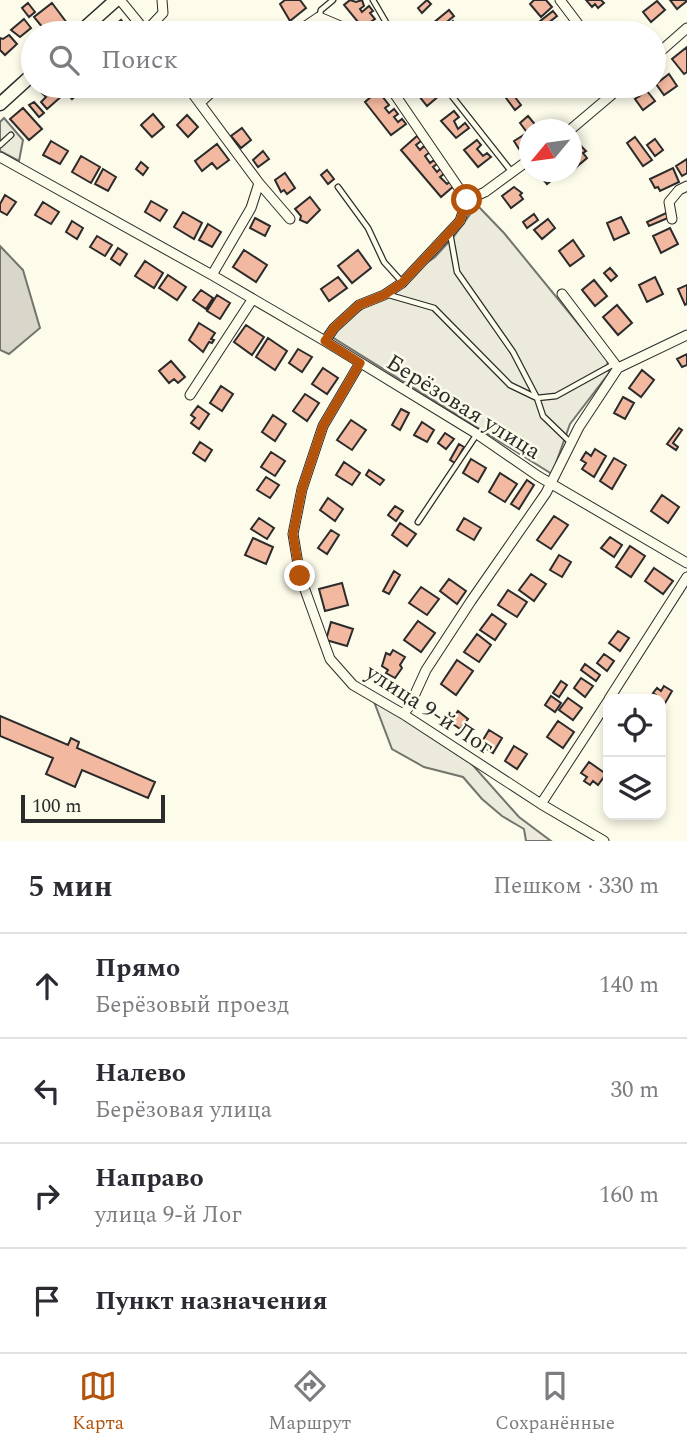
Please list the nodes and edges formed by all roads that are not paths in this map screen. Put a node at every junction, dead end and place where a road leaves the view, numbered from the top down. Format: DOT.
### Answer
graph roads {
  1 [pos="118,0"];
  2 [pos="333,0"];
  3 [pos="373,0"];
  4 [pos="560,0"];
  5 [pos="163,3"];
  6 [pos="319,16"];
  7 [pos="93,21"];
  8 [pos="136,21"];
  9 [pos="157,21"];
  10 [pos="312,21"];
  11 [pos="330,21"];
  12 [pos="385,21"];
  13 [pos="576,21"];
  14 [pos="687,28"];
  15 [pos="666,46"];
  16 [pos="21,85"];
  17 [pos="196,98"];
  18 [pos="205,98"];
  19 [pos="397,98"];
  20 [pos="453,98"];
  21 [pos="608,98"];
  22 [pos="200,103"];
  23 [pos="0,104"];
  24 [pos="582,120"];
  25 [pos="11,135"];
  26 [pos="0,145"];
  27 [pos="0,157"];
  28 [pos="519,166"];
  29 [pos="511,171"];
  30 [pos="259,183"];
  31 [pos="687,186"];
  32 [pos="338,187"];
  33 [pos="467,200"];
  34 [pos="290,219"];
  35 [pos="672,219"];
  36 [pos="450,233"];
  37 [pos="212,275"];
  38 [pos="402,283"];
  39 [pos="562,294"];
  40 [pos="384,295"];
  41 [pos="252,300"];
  42 [pos="687,335"];
  43 [pos="325,341"];
  44 [pos="360,363"];
  45 [pos="617,365"];
  46 [pos="190,395"];
  47 [pos="537,398"];
  48 [pos="477,434"];
  49 [pos="571,442"];
  50 [pos="551,484"];
  51 [pos="418,522"];
  52 [pos="687,563"];
  53 [pos="687,577"];
  54 [pos="613,694"];
  55 [pos="603,709"];
  56 [pos="403,714"];
  57 [pos="541,804"];
  58 [pos="604,841"];
  1 -- 7 [label="main road"];
  1 -- 8 [label="street"];
  2 -- 6 [label="lane"];
  3 -- 12 [label="lane"];
  4 -- 13 [label="street"];
  5 -- 9 [label="street"];
  6 -- 10 [label="street"];
  6 -- 11 [label="street"];
  14 -- 15 [label="street"];
  16 -- 23 [label="main road"];
  17 -- 22 [label="street"];
  18 -- 22 [label="street"];
  19 -- 33 [label="street"];
  20 -- 29 [label="lane"];
  21 -- 24 [label="street"];
  22 -- 30 [label="street"];
  25 -- 26 [label="lane"];
  27 -- 37 [label="street, Берёзовая улица"];
  28 -- 29 [label="street"];
  29 -- 33 [label="street"];
  30 -- 34 [label="street"];
  30 -- 37 [label="street"];
  31 -- 35 [label="street"];
  32 -- 38 [label="lane"];
  33 -- 36 [label="street"];
  36 -- 38 [label="street"];
  36 -- 47 [label="lane"];
  37 -- 41 [label="street, Берёзовая улица"];
  38 -- 40 [label="street"];
  39 -- 45 [label="street"];
  40 -- 43 [label="street"];
  40 -- 47 [label="lane"];
  41 -- 43 [label="street, Берёзовая улица"];
  41 -- 46 [label="street"];
  42 -- 45 [label="street"];
  43 -- 44 [label="street, Берёзовая улица"];
  44 -- 48 [label="street, Берёзовая улица"];
  44 -- 56 [label="street, улица 9-й Лог"];
  45 -- 47 [label="lane"];
  45 -- 49 [label="street"];
  47 -- 49 [label="lane"];
  48 -- 50 [label="street, Берёзовая улица"];
  48 -- 51 [label="lane"];
  49 -- 50 [label="street"];
  50 -- 52 [label="street, Берёзовая улица"];
  50 -- 56 [label="street"];
  53 -- 54 [label="street"];
  55 -- 57 [label="street"];
  56 -- 57 [label="street, улица 9-й Лог"];
  57 -- 58 [label="street, улица 9-й Лог"];
}
